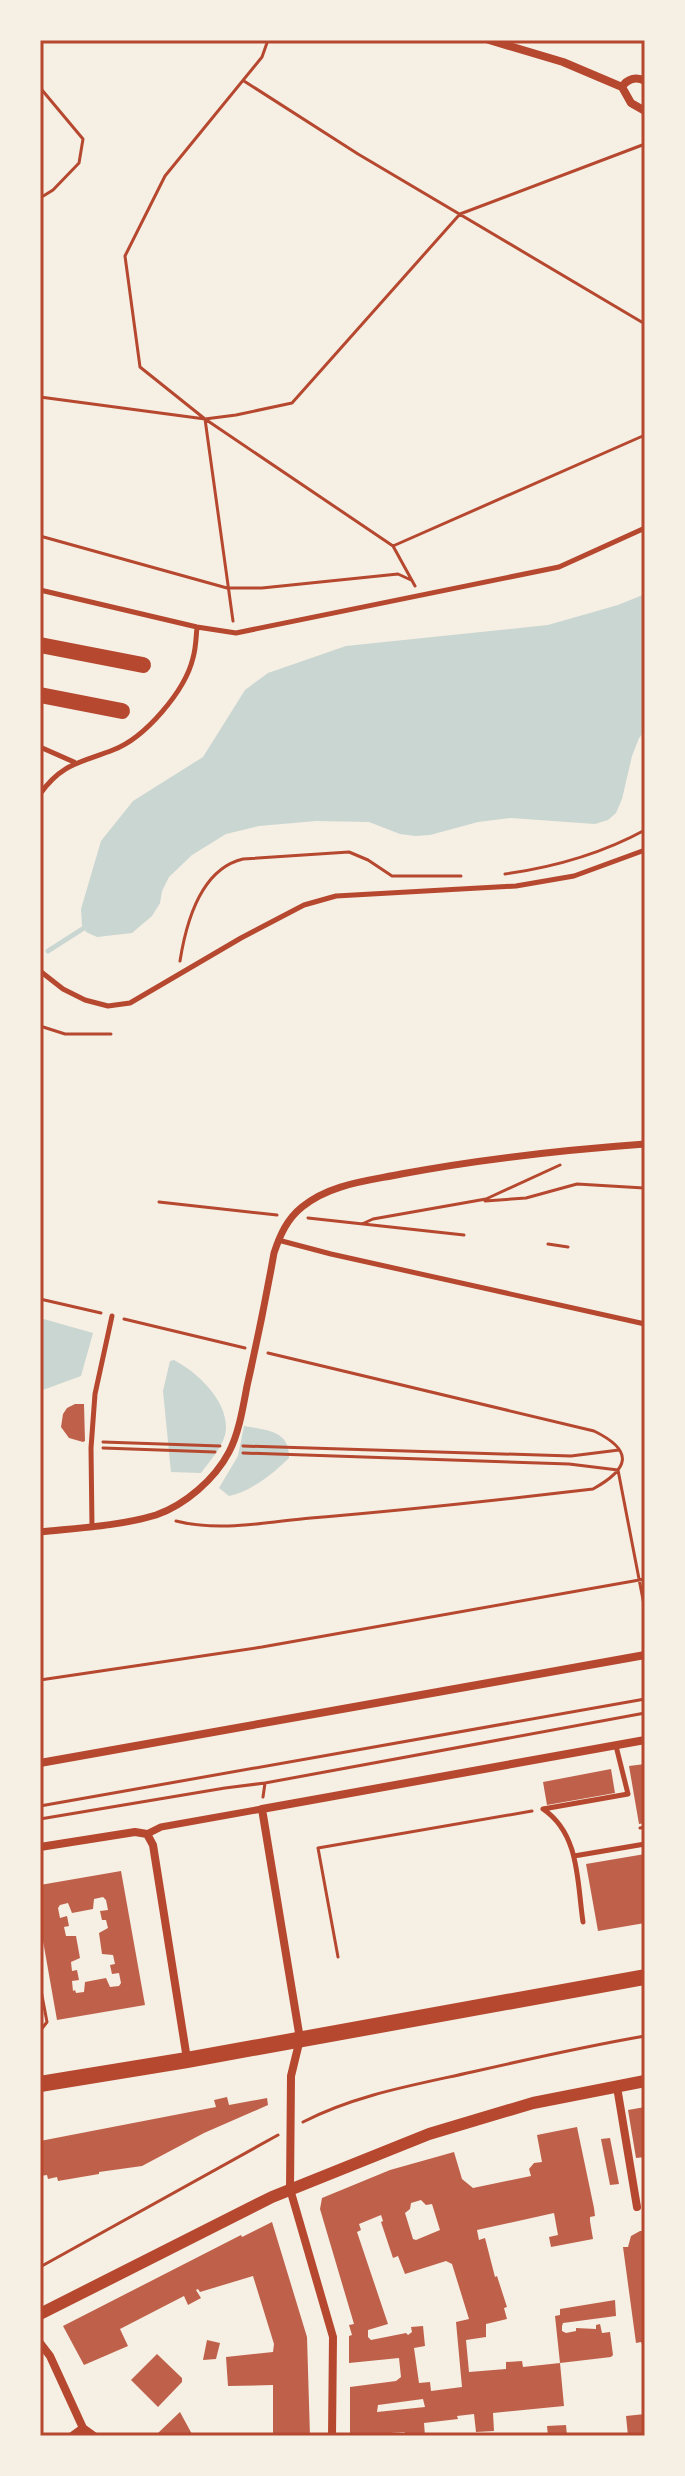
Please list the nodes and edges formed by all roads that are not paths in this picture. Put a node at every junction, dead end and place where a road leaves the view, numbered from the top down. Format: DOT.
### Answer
graph roads {
  1 [pos="489,40"];
  2 [pos="645,81"];
  3 [pos="622,87"];
  4 [pos="645,111"];
  5 [pos="645,528"];
  6 [pos="40,590"];
  7 [pos="197,627"];
  8 [pos="40,645"];
  9 [pos="143,665"];
  10 [pos="40,695"];
  11 [pos="122,711"];
  12 [pos="40,747"];
  13 [pos="74,762"];
  14 [pos="40,794"];
  15 [pos="645,850"];
  16 [pos="40,971"];
  17 [pos="645,1144"];
  18 [pos="278,1240"];
  19 [pos="112,1316"];
  20 [pos="645,1324"];
  21 [pos="92,1527"];
  22 [pos="40,1532"];
  23 [pos="645,1655"];
  24 [pos="645,1740"];
  25 [pos="616,1745"];
  26 [pos="40,1763"];
  27 [pos="262,1809"];
  28 [pos="147,1834"];
  29 [pos="645,1844"];
  30 [pos="40,1847"];
  31 [pos="574,1856"];
  32 [pos="583,1922"];
  33 [pos="645,1977"];
  34 [pos="300,2039"];
  35 [pos="187,2060"];
  36 [pos="645,2081"];
  37 [pos="40,2084"];
  38 [pos="617,2087"];
  39 [pos="290,2189"];
  40 [pos="637,2207"];
  41 [pos="40,2314"];
  42 [pos="40,2343"];
  43 [pos="83,2428"];
  44 [pos="72,2436"];
  45 [pos="94,2436"];
  46 [pos="332,2436"];
  1 -- 3 [label="street"];
  2 -- 3 [label="street"];
  3 -- 4 [label="street"];
  5 -- 7 [label="lane"];
  6 -- 7 [label="lane"];
  7 -- 13 [label="lane"];
  8 -- 9 [label="main road"];
  10 -- 11 [label="main road"];
  12 -- 13 [label="lane"];
  13 -- 14 [label="lane"];
  15 -- 16 [label="lane"];
  17 -- 18 [label="street"];
  18 -- 20 [label="lane"];
  18 -- 21 [label="street"];
  19 -- 21 [label="lane"];
  21 -- 22 [label="street"];
  23 -- 26 [label="street"];
  24 -- 25 [label="street"];
  25 -- 27 [label="street"];
  25 -- 31 [label="lane"];
  27 -- 28 [label="street"];
  27 -- 34 [label="street"];
  28 -- 30 [label="street"];
  28 -- 35 [label="street"];
  29 -- 31 [label="lane"];
  31 -- 32 [label="lane"];
  33 -- 34 [label="main road"];
  34 -- 35 [label="main road"];
  34 -- 39 [label="street"];
  35 -- 37 [label="main road"];
  36 -- 38 [label="street"];
  38 -- 39 [label="street"];
  38 -- 40 [label="street"];
  39 -- 41 [label="street"];
  39 -- 46 [label="street"];
  42 -- 43 [label="street"];
  43 -- 44 [label="street"];
  43 -- 45 [label="street"];
}
